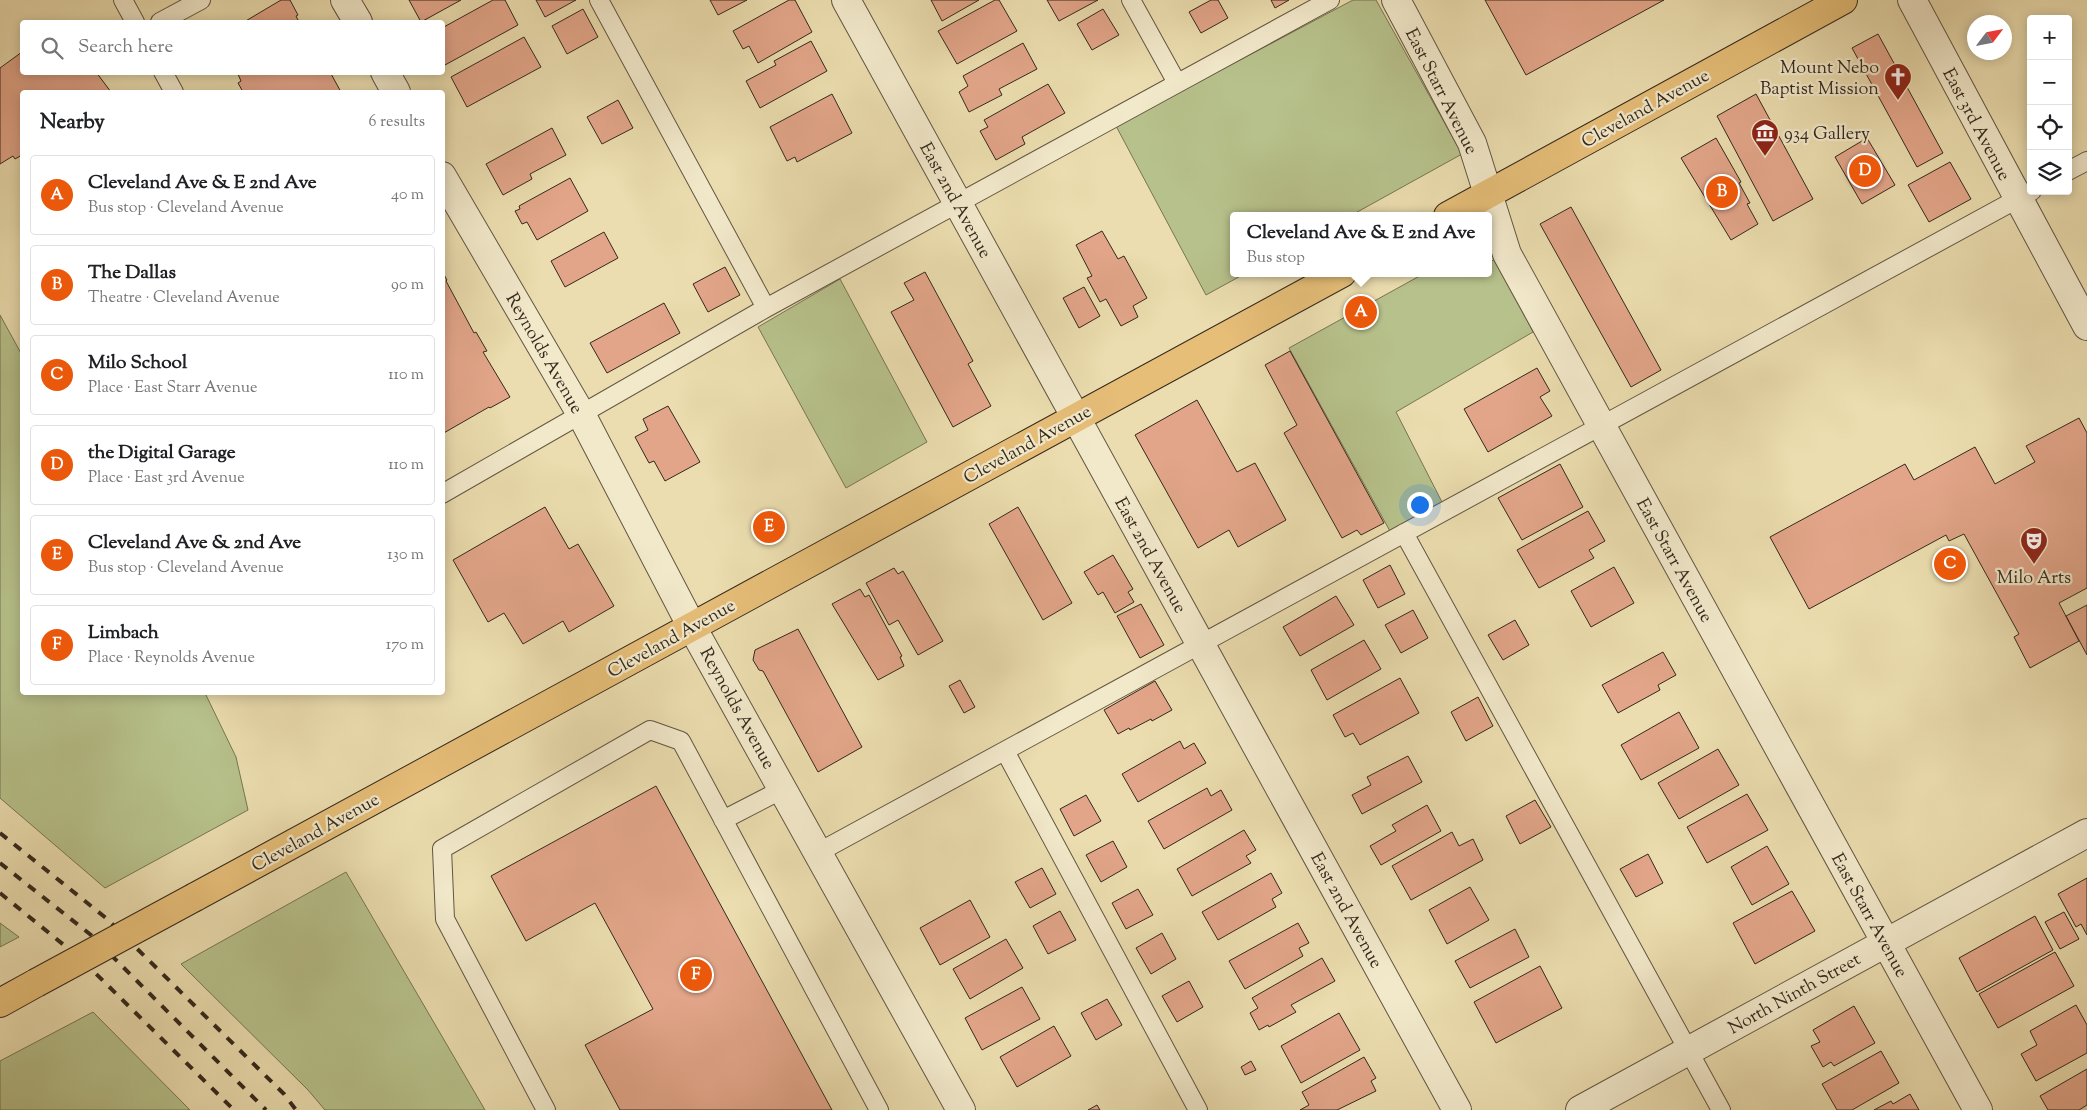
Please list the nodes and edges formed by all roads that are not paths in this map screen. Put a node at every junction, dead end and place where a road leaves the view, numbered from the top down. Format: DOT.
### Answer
graph roads {
  1 [pos="122,0"];
  2 [pos="201,0"];
  3 [pos="345,0"];
  4 [pos="600,0"];
  5 [pos="846,0"];
  6 [pos="1131,0"];
  7 [pos="1330,0"];
  8 [pos="1397,0"];
  9 [pos="1842,0"];
  10 [pos="1912,0"];
  11 [pos="134,20"];
  12 [pos="164,20"];
  13 [pos="357,20"];
  14 [pos="165,75"];
  15 [pos="387,75"];
  16 [pos="1177,83"];
  17 [pos="173,90"];
  18 [pos="395,90"];
  19 [pos="2087,161"];
  20 [pos="2072,169"];
  21 [pos="445,181"];
  22 [pos="1488,194"];
  23 [pos="2024,195"];
  24 [pos="957,203"];
  25 [pos="1455,212"];
  26 [pos="1335,277"];
  27 [pos="766,308"];
  28 [pos="2087,326"];
  29 [pos="581,414"];
  30 [pos="1075,418"];
  31 [pos="1601,426"];
  32 [pos="445,492"];
  33 [pos="1404,533"];
  34 [pos="692,626"];
  35 [pos="1200,644"];
  36 [pos="1005,751"];
  37 [pos="783,789"];
  38 [pos="723,820"];
  39 [pos="2087,833"];
  40 [pos="818,852"];
  41 [pos="1886,943"];
  42 [pos="0,1003"];
  43 [pos="1688,1051"];
  44 [pos="546,1110"];
  45 [pos="880,1110"];
  46 [pos="961,1110"];
  47 [pos="1198,1110"];
  48 [pos="1457,1110"];
  49 [pos="1580,1110"];
  50 [pos="1721,1110"];
  51 [pos="1978,1110"];
  1 -- 11 [label="lane"];
  2 -- 12 [label="lane"];
  3 -- 13 [label="street"];
  4 -- 27 [label="lane"];
  5 -- 24 [label="street, East 2nd Avenue"];
  6 -- 16 [label="lane"];
  7 -- 16 [label="lane"];
  8 -- 22 [label="street, East Starr Avenue"];
  9 -- 22 [label="main road, Cleveland Avenue"];
  10 -- 23 [label="street, East 3rd Avenue"];
  14 -- 17 [label="lane"];
  15 -- 18 [label="street"];
  16 -- 24 [label="lane"];
  19 -- 20 [label="lane"];
  21 -- 29 [label="street, Reynolds Avenue"];
  22 -- 25 [label="main road, Cleveland Avenue"];
  22 -- 31 [label="street, East Starr Avenue"];
  23 -- 28 [label="street, East 3rd Avenue"];
  23 -- 31 [label="lane"];
  24 -- 27 [label="lane"];
  24 -- 30 [label="street, East 2nd Avenue"];
  26 -- 30 [label="main road, Cleveland Avenue"];
  27 -- 29 [label="lane"];
  29 -- 32 [label="lane"];
  29 -- 34 [label="street, Reynolds Avenue"];
  30 -- 34 [label="main road, Cleveland Avenue"];
  30 -- 35 [label="street, East 2nd Avenue"];
  31 -- 33 [label="lane"];
  31 -- 41 [label="street, East Starr Avenue"];
  33 -- 35 [label="lane"];
  33 -- 43 [label="lane"];
  34 -- 37 [label="street, Reynolds Avenue"];
  34 -- 42 [label="main road, Cleveland Avenue, bridge"];
  35 -- 36 [label="lane"];
  35 -- 48 [label="street, East 2nd Avenue"];
  36 -- 40 [label="lane"];
  36 -- 47 [label="lane"];
  37 -- 38 [label="lane"];
  37 -- 40 [label="street, Reynolds Avenue"];
  38 -- 44 [label="lane"];
  38 -- 45 [label="lane"];
  39 -- 41 [label="street, North Ninth Street"];
  40 -- 46 [label="street, Reynolds Avenue"];
  41 -- 43 [label="street, North Ninth Street"];
  41 -- 51 [label="street, East Starr Avenue"];
  43 -- 49 [label="street, North Ninth Street"];
  43 -- 50 [label="lane"];
}
